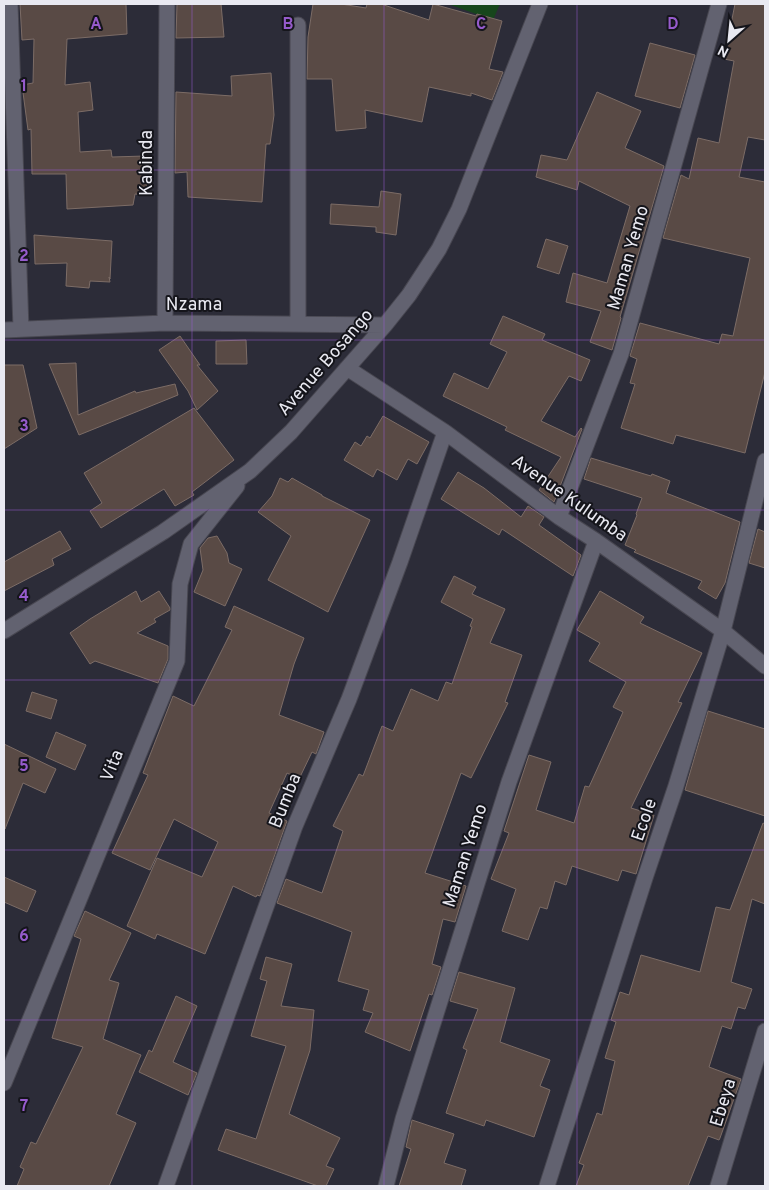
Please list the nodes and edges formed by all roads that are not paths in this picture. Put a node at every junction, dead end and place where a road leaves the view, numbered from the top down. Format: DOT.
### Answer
graph roads {
  1 [pos="10,4"];
  2 [pos="167,4"];
  3 [pos="540,4"];
  4 [pos="719,4"];
  5 [pos="298,25"];
  6 [pos="165,323"];
  7 [pos="298,324"];
  8 [pos="385,325"];
  9 [pos="21,329"];
  10 [pos="4,330"];
  11 [pos="347,368"];
  12 [pos="445,432"];
  13 [pos="765,461"];
  14 [pos="250,471"];
  15 [pos="559,518"];
  16 [pos="596,541"];
  17 [pos="4,631"];
  18 [pos="723,631"];
  19 [pos="765,666"];
  20 [pos="765,1031"];
  21 [pos="4,1083"];
  22 [pos="166,1186"];
  23 [pos="386,1186"];
  24 [pos="547,1186"];
  25 [pos="718,1186"];
  1 -- 9 [label="street"];
  2 -- 6 [label="street, Kabinda"];
  3 -- 8 [label="street, Avenue Bosango"];
  4 -- 15 [label="street, Maman Yemo"];
  5 -- 7 [label="street"];
  6 -- 7 [label="street, Nzama"];
  6 -- 9 [label="street, Nzama"];
  7 -- 8 [label="street, Nzama"];
  8 -- 11 [label="street, Avenue Bosango"];
  9 -- 10 [label="street, Nzama"];
  11 -- 12 [label="street, Avenue Kulumba"];
  11 -- 14 [label="street, Avenue Bosango"];
  12 -- 15 [label="street, Avenue Kulumba"];
  12 -- 22 [label="street, Bumba"];
  13 -- 18 [label="street, Ecole"];
  14 -- 17 [label="street, Avenue Bosango"];
  14 -- 21 [label="street, Vita"];
  15 -- 16 [label="street, Avenue Kulumba"];
  16 -- 18 [label="street, Avenue Kulumba"];
  16 -- 23 [label="street, Maman Yemo"];
  18 -- 19 [label="street, Avenue Kulumba"];
  18 -- 24 [label="street, Ecole"];
  20 -- 25 [label="street, Ebeya"];
}
